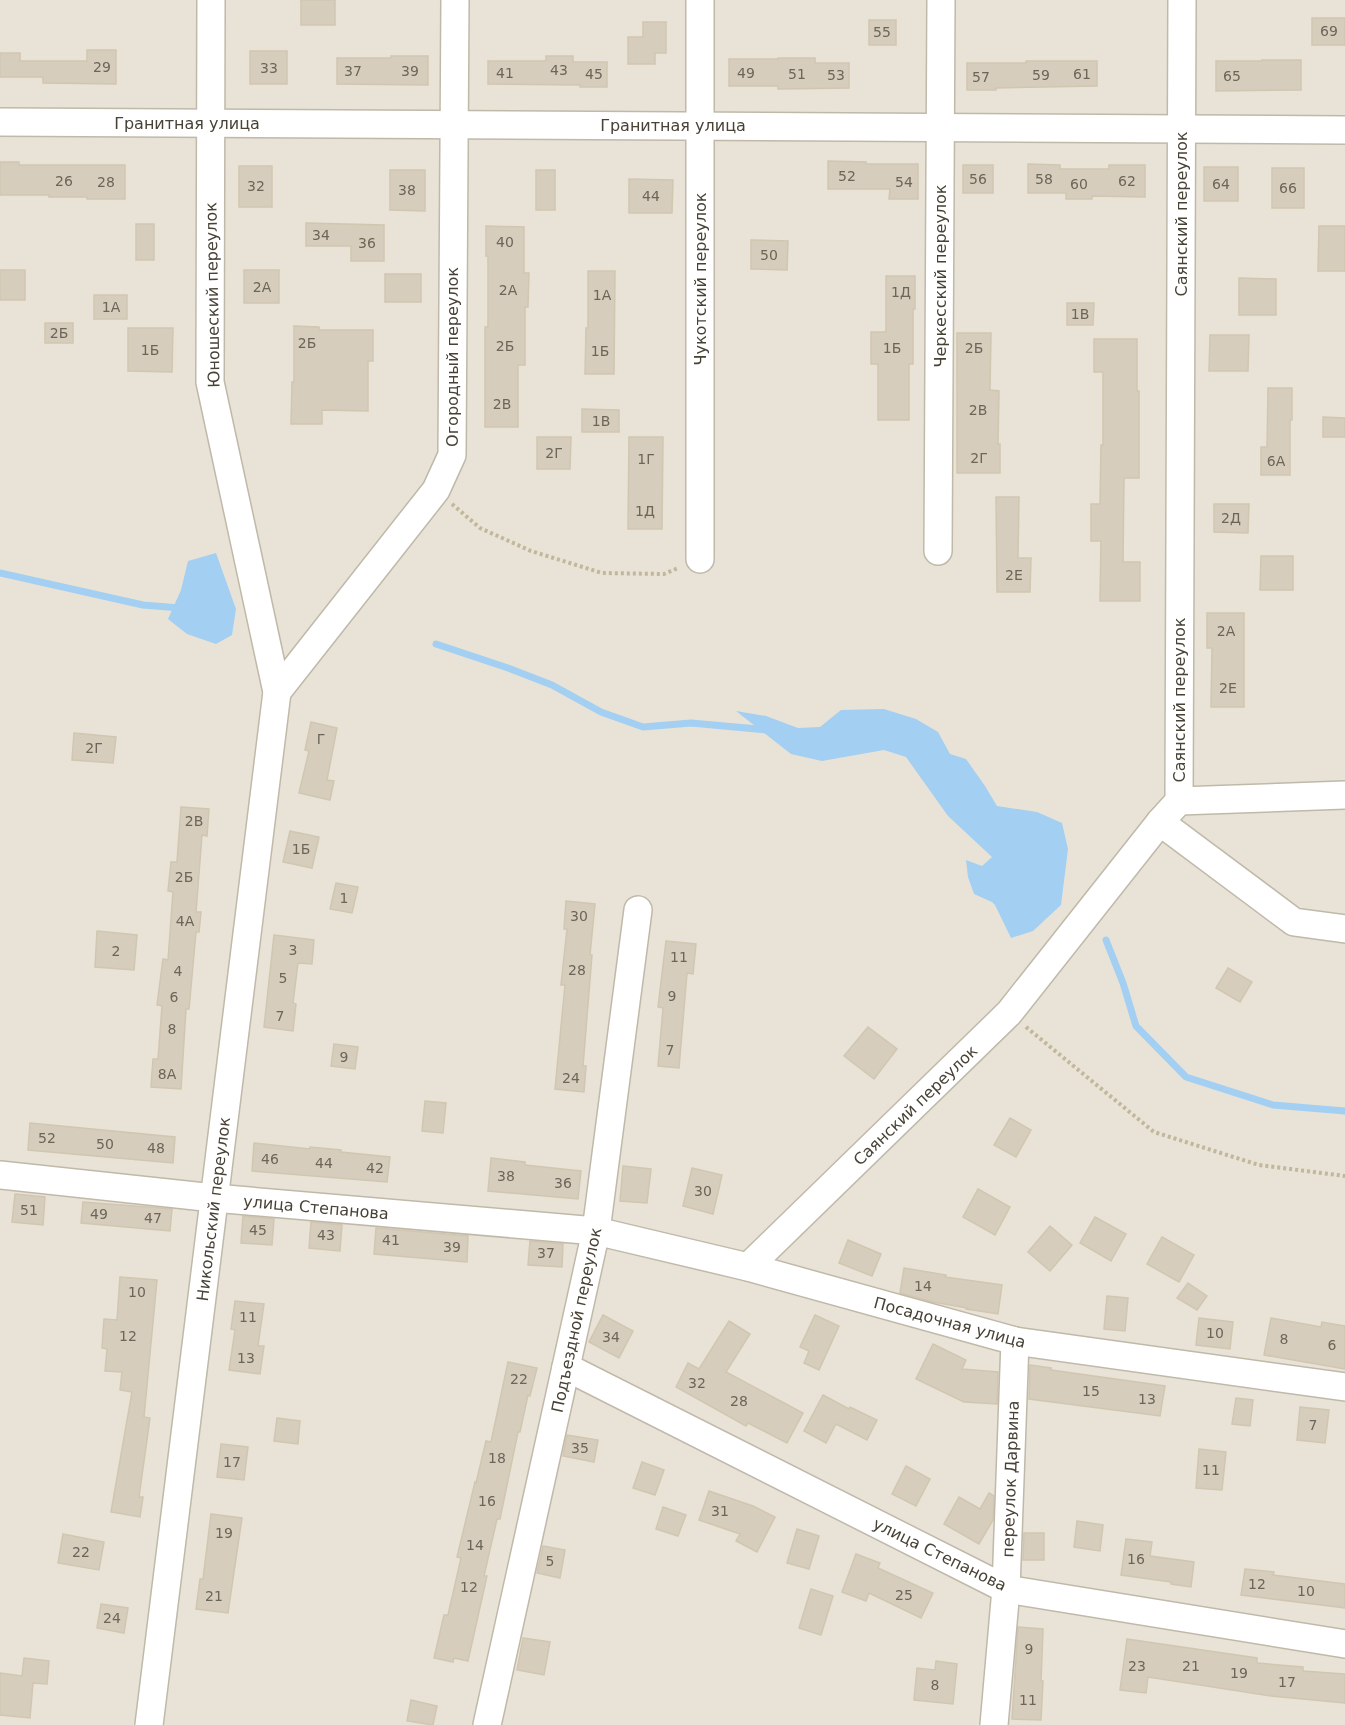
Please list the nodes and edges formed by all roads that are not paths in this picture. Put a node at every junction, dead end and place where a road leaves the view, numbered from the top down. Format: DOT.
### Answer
graph roads {
  1 [pos="211,0"];
  2 [pos="455,0"];
  3 [pos="700,0"];
  4 [pos="941,0"];
  5 [pos="1182,0"];
  6 [pos="0,122"];
  7 [pos="211,123"];
  8 [pos="454,124"];
  9 [pos="700,126"];
  10 [pos="941,127"];
  11 [pos="1181,129"];
  12 [pos="1345,129"];
  13 [pos="938,551"];
  14 [pos="700,559"];
  15 [pos="277,692"];
  16 [pos="1345,795"];
  17 [pos="1179,801"];
  18 [pos="1160,822"];
  19 [pos="638,910"];
  20 [pos="1345,929"];
  21 [pos="0,1174"];
  22 [pos="214,1198"];
  23 [pos="596,1231"];
  24 [pos="748,1267"];
  25 [pos="1015,1341"];
  26 [pos="566,1367"];
  27 [pos="1345,1387"];
  28 [pos="1006,1589"];
  29 [pos="1345,1644"];
  30 [pos="149,1725"];
  31 [pos="487,1725"];
  32 [pos="994,1725"];
  1 -- 7 [label="street, Юношеский переулок"];
  2 -- 8 [label="street, Огородный переулок"];
  3 -- 9 [label="street, Чукотский переулок"];
  4 -- 10 [label="street, Черкесский переулок"];
  5 -- 11 [label="street, Саянский переулок"];
  6 -- 7 [label="street, Гранитная улица"];
  7 -- 8 [label="street, Гранитная улица"];
  7 -- 15 [label="street, Юношеский переулок"];
  8 -- 9 [label="street, Гранитная улица"];
  8 -- 15 [label="street, Огородный переулок"];
  9 -- 10 [label="street, Гранитная улица"];
  9 -- 14 [label="street, Чукотский переулок"];
  10 -- 11 [label="street, Гранитная улица"];
  10 -- 13 [label="street, Черкесский переулок"];
  11 -- 12 [label="street, Гранитная улица"];
  11 -- 17 [label="street, Саянский переулок"];
  15 -- 22 [label="street, Никольский переулок"];
  16 -- 17 [label="street"];
  17 -- 18 [label="street, Саянский переулок"];
  18 -- 20 [label="street"];
  18 -- 24 [label="street, Саянский переулок"];
  19 -- 23 [label="street, Подъездной переулок"];
  21 -- 22 [label="street, улица Степанова"];
  22 -- 23 [label="street, улица Степанова"];
  22 -- 30 [label="street, Никольский переулок"];
  23 -- 24 [label="street, Посадочная улица"];
  23 -- 26 [label="street, Подъездной переулок"];
  24 -- 25 [label="street, Посадочная улица"];
  25 -- 27 [label="street, Посадочная улица"];
  25 -- 28 [label="street, переулок Дарвина"];
  26 -- 28 [label="street, улица Степанова"];
  26 -- 31 [label="street, Подъездной переулок"];
  28 -- 29 [label="street, улица Степанова"];
  28 -- 32 [label="street, переулок Дарвина"];
}
